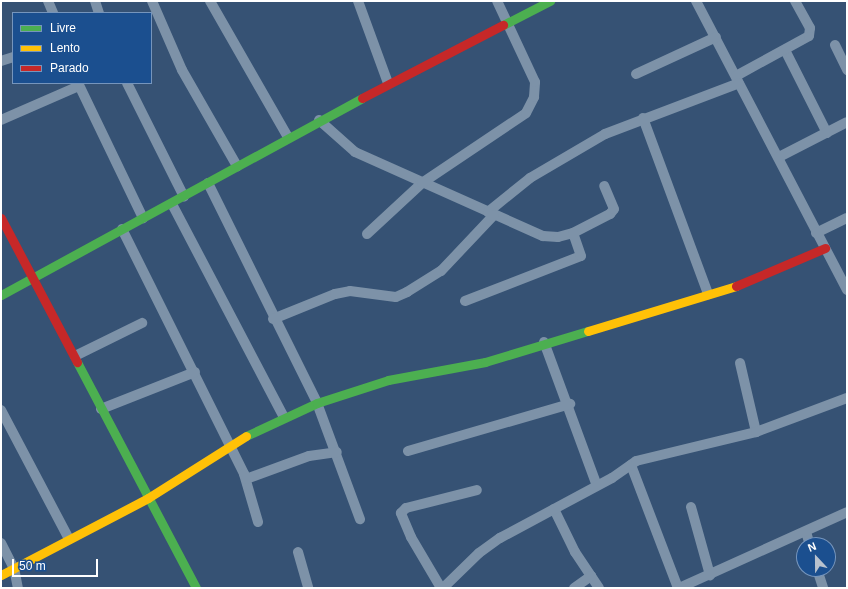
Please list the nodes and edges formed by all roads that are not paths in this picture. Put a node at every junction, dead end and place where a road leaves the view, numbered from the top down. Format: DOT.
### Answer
graph roads {
  1 [pos="48,1"];
  2 [pos="95,1"];
  3 [pos="152,1"];
  4 [pos="210,1"];
  5 [pos="358,1"];
  6 [pos="497,1"];
  7 [pos="550,1"];
  8 [pos="696,1"];
  9 [pos="795,1"];
  10 [pos="53,12"];
  11 [pos="99,12"];
  12 [pos="507,24"];
  13 [pos="716,38"];
  14 [pos="835,45"];
  15 [pos="785,50"];
  16 [pos="12,57"];
  17 [pos="1,61"];
  18 [pos="847,70"];
  19 [pos="636,74"];
  20 [pos="738,80"];
  21 [pos="388,83"];
  22 [pos="128,84"];
  23 [pos="79,85"];
  24 [pos="643,118"];
  25 [pos="1,120"];
  26 [pos="319,120"];
  27 [pos="847,122"];
  28 [pos="827,133"];
  29 [pos="288,137"];
  30 [pos="779,158"];
  31 [pos="237,166"];
  32 [pos="208,183"];
  33 [pos="422,183"];
  34 [pos="604,186"];
  35 [pos="184,197"];
  36 [pos="172,204"];
  37 [pos="491,214"];
  38 [pos="1,218"];
  39 [pos="143,218"];
  40 [pos="847,218"];
  41 [pos="122,229"];
  42 [pos="573,233"];
  43 [pos="816,233"];
  44 [pos="367,234"];
  45 [pos="825,248"];
  46 [pos="31,277"];
  47 [pos="847,290"];
  48 [pos="708,294"];
  49 [pos="1,295"];
  50 [pos="465,301"];
  51 [pos="273,319"];
  52 [pos="142,323"];
  53 [pos="544,342"];
  54 [pos="74,356"];
  55 [pos="740,363"];
  56 [pos="195,372"];
  57 [pos="847,398"];
  58 [pos="317,403"];
  59 [pos="570,404"];
  60 [pos="101,409"];
  61 [pos="1,410"];
  62 [pos="284,417"];
  63 [pos="756,432"];
  64 [pos="230,444"];
  65 [pos="408,451"];
  66 [pos="337,452"];
  67 [pos="631,465"];
  68 [pos="246,479"];
  69 [pos="597,486"];
  70 [pos="477,490"];
  71 [pos="148,498"];
  72 [pos="691,507"];
  73 [pos="554,509"];
  74 [pos="847,512"];
  75 [pos="360,519"];
  76 [pos="258,522"];
  77 [pos="806,532"];
  78 [pos="808,537"];
  79 [pos="69,539"];
  80 [pos="1,543"];
  81 [pos="298,552"];
  82 [pos="14,568"];
  83 [pos="1,575"];
  84 [pos="710,575"];
  85 [pos="591,576"];
  86 [pos="820,577"];
  87 [pos="18,588"];
  88 [pos="196,588"];
  89 [pos="308,588"];
  90 [pos="442,588"];
  91 [pos="574,588"];
  92 [pos="599,588"];
  93 [pos="678,588"];
  94 [pos="823,588"];
  1 -- 10 [label="street"];
  2 -- 11 [label="street"];
  3 -- 31 [label="street"];
  4 -- 29 [label="street"];
  5 -- 21 [label="street"];
  6 -- 12 [label="street"];
  7 -- 12 [label="street"];
  8 -- 13 [label="street"];
  9 -- 15 [label="street"];
  12 -- 21 [label="street"];
  12 -- 33 [label="street"];
  13 -- 19 [label="street"];
  13 -- 20 [label="street"];
  14 -- 18 [label="street"];
  15 -- 20 [label="street"];
  15 -- 28 [label="street"];
  16 -- 17 [label="street"];
  20 -- 24 [label="street"];
  20 -- 30 [label="street"];
  21 -- 26 [label="street"];
  22 -- 35 [label="street"];
  23 -- 25 [label="street"];
  23 -- 39 [label="street"];
  24 -- 37 [label="street"];
  24 -- 48 [label="street"];
  26 -- 29 [label="street"];
  26 -- 33 [label="street"];
  27 -- 28 [label="street"];
  28 -- 30 [label="street"];
  29 -- 31 [label="street"];
  30 -- 43 [label="street"];
  31 -- 32 [label="street"];
  32 -- 35 [label="street"];
  32 -- 51 [label="street"];
  33 -- 37 [label="street"];
  33 -- 44 [label="street"];
  34 -- 42 [label="street"];
  35 -- 36 [label="street"];
  36 -- 39 [label="street"];
  36 -- 62 [label="street"];
  37 -- 42 [label="street"];
  37 -- 51 [label="street"];
  38 -- 46 [label="street"];
  39 -- 41 [label="street"];
  40 -- 43 [label="street"];
  41 -- 46 [label="street"];
  41 -- 56 [label="street"];
  42 -- 50 [label="street"];
  43 -- 45 [label="street"];
  45 -- 47 [label="street"];
  45 -- 48 [label="street"];
  46 -- 49 [label="street"];
  46 -- 54 [label="street"];
  48 -- 53 [label="street"];
  51 -- 58 [label="street"];
  52 -- 54 [label="street"];
  53 -- 58 [label="street"];
  53 -- 59 [label="street"];
  54 -- 60 [label="street"];
  55 -- 63 [label="street"];
  56 -- 60 [label="street"];
  56 -- 64 [label="street"];
  57 -- 63 [label="street"];
  58 -- 62 [label="street"];
  58 -- 66 [label="street"];
  59 -- 65 [label="street"];
  59 -- 69 [label="street"];
  60 -- 71 [label="street"];
  61 -- 79 [label="street"];
  62 -- 64 [label="street"];
  63 -- 67 [label="street"];
  64 -- 68 [label="street"];
  64 -- 71 [label="street"];
  66 -- 68 [label="street"];
  66 -- 75 [label="street"];
  67 -- 69 [label="street"];
  67 -- 93 [label="street"];
  68 -- 76 [label="street"];
  69 -- 73 [label="street"];
  70 -- 90 [label="street"];
  71 -- 79 [label="street"];
  71 -- 88 [label="street"];
  72 -- 84 [label="street"];
  73 -- 85 [label="street"];
  73 -- 90 [label="street"];
  74 -- 77 [label="street"];
  77 -- 78 [label="street"];
  77 -- 84 [label="street"];
  79 -- 82 [label="street"];
  80 -- 82 [label="street"];
  81 -- 89 [label="street"];
  82 -- 83 [label="street"];
  82 -- 87 [label="street"];
  84 -- 93 [label="street"];
  85 -- 91 [label="street"];
  85 -- 92 [label="street"];
  86 -- 94 [label="street"];
}
